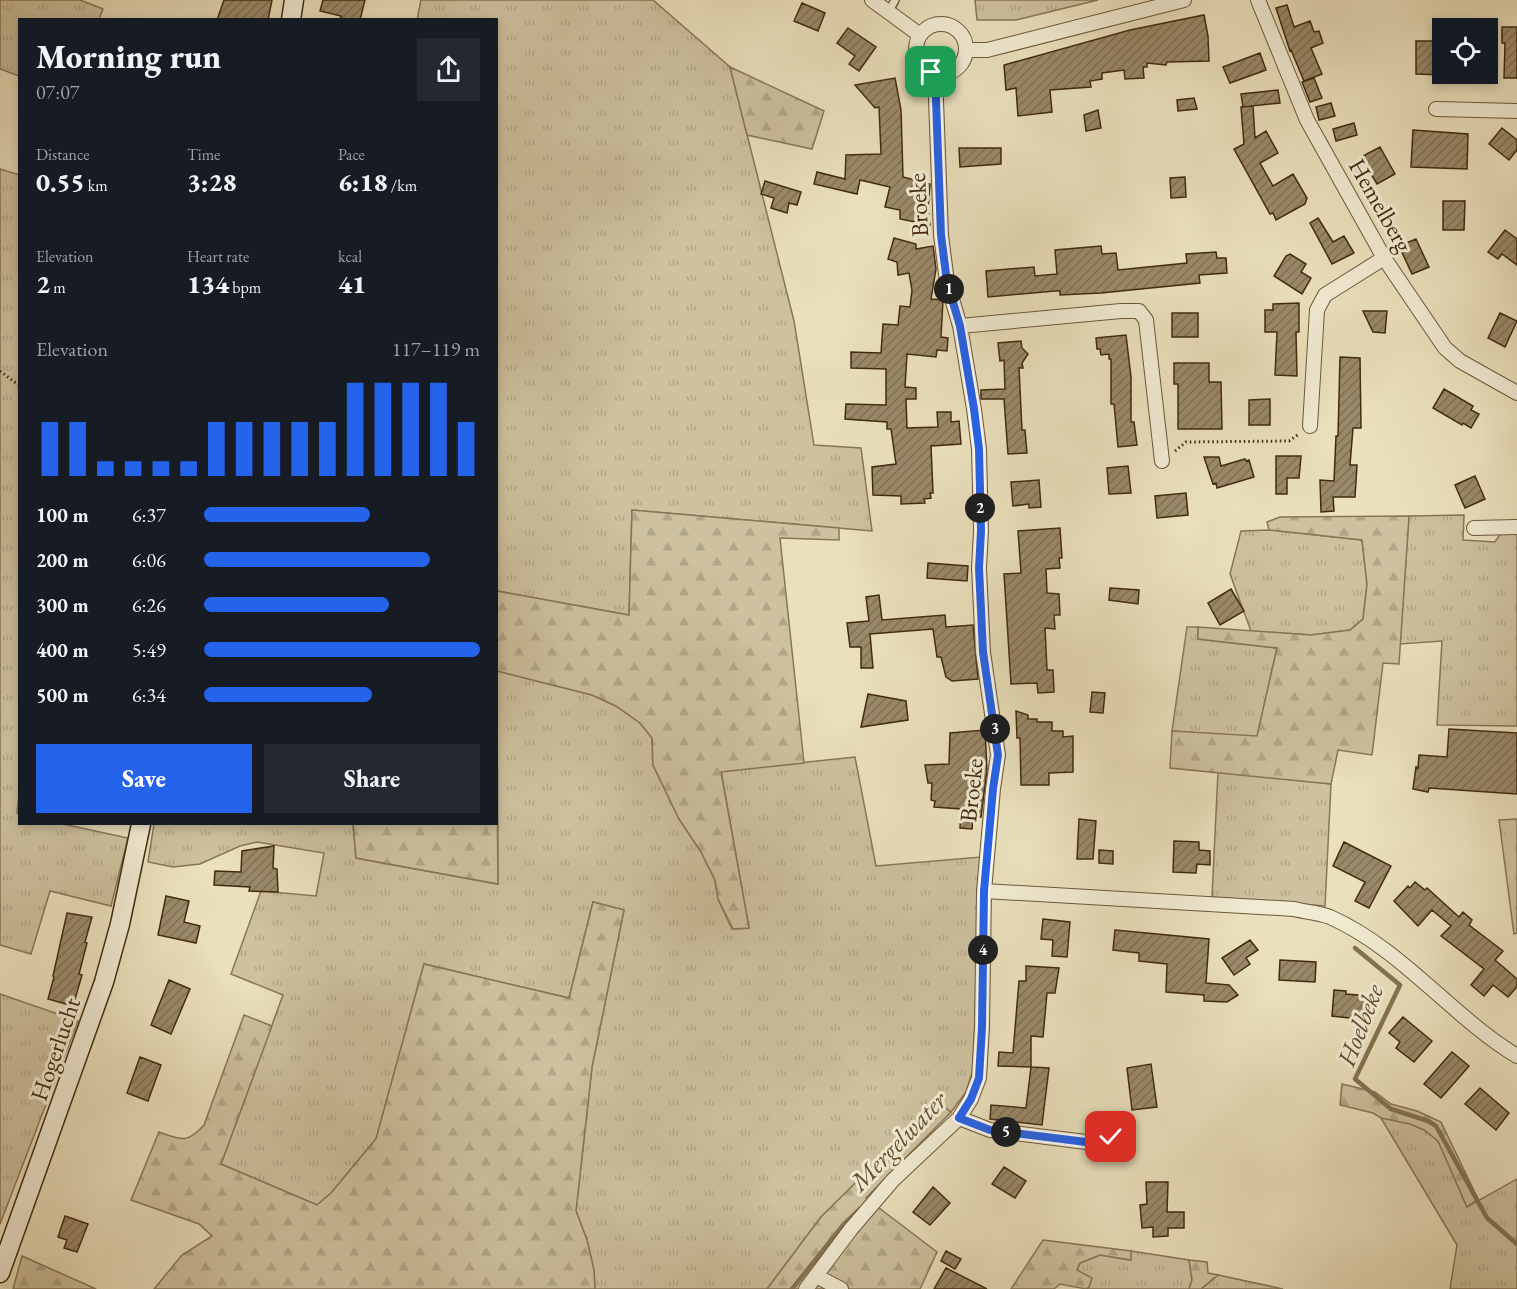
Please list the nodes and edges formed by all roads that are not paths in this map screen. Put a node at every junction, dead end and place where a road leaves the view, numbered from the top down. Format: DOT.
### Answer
graph roads {
  1 [pos="294,0"];
  2 [pos="872,0"];
  3 [pos="1184,0"];
  4 [pos="1258,0"];
  5 [pos="892,6"];
  6 [pos="291,18"];
  7 [pos="920,35"];
  8 [pos="966,50"];
  9 [pos="935,73"];
  10 [pos="1436,110"];
  11 [pos="1517,111"];
  12 [pos="1384,258"];
  13 [pos="960,326"];
  14 [pos="1517,393"];
  15 [pos="1310,426"];
  16 [pos="1162,461"];
  17 [pos="1517,526"];
  18 [pos="1474,528"];
  19 [pos="140,830"];
  20 [pos="984,891"];
  21 [pos="1517,1056"];
  22 [pos="959,1118"];
  23 [pos="1111,1137"];
  24 [pos="0,1273"];
  25 [pos="816,1276"];
  26 [pos="806,1289"];
  27 [pos="842,1289"];
  1 -- 6 [label="street"];
  2 -- 5 [label="street"];
  3 -- 8 [label="street"];
  4 -- 12 [label="street, Hemelberg"];
  5 -- 7 [label="street"];
  7 -- 8 [label="street"];
  7 -- 9 [label="street"];
  8 -- 9 [label="street"];
  9 -- 13 [label="street, Broeke"];
  10 -- 11 [label="street"];
  12 -- 14 [label="street, Hemelberg"];
  12 -- 15 [label="street"];
  13 -- 16 [label="street"];
  13 -- 20 [label="street, Broeke"];
  17 -- 18 [label="street"];
  19 -- 24 [label="street, Hogerlucht"];
  20 -- 21 [label="street"];
  20 -- 22 [label="street, Broeke"];
  22 -- 23 [label="street"];
  22 -- 25 [label="street, Broeke"];
  25 -- 26 [label="street, Broeke"];
  25 -- 27 [label="street"];
}
